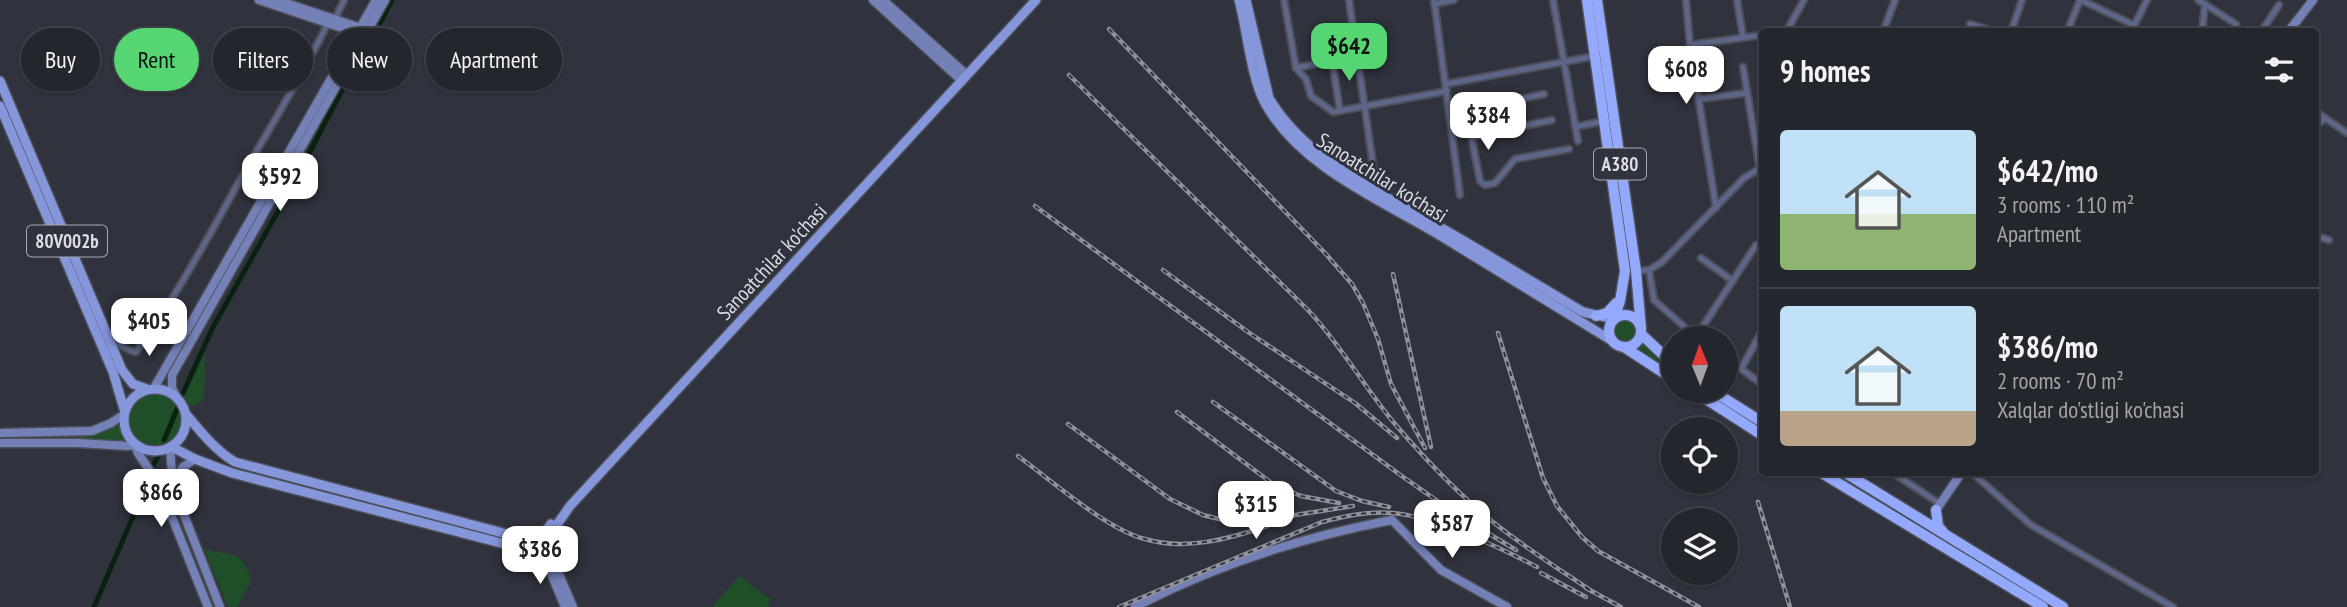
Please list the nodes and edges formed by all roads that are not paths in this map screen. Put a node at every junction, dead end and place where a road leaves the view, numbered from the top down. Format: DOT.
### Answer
graph roads {
  1 [pos="259,0"];
  2 [pos="277,0"];
  3 [pos="344,0"];
  4 [pos="376,0"];
  5 [pos="385,0"];
  6 [pos="873,0"];
  7 [pos="883,0"];
  8 [pos="1029,0"];
  9 [pos="1035,0"];
  10 [pos="1238,0"];
  11 [pos="1246,0"];
  12 [pos="1284,0"];
  13 [pos="1349,0"];
  14 [pos="1454,0"];
  15 [pos="1553,0"];
  16 [pos="1587,0"];
  17 [pos="1597,0"];
  18 [pos="1686,0"];
  19 [pos="1737,0"];
  20 [pos="1743,0"];
  21 [pos="1804,0"];
  22 [pos="1895,0"];
  23 [pos="2022,0"];
  24 [pos="2081,0"];
  25 [pos="2147,0"];
  26 [pos="2198,0"];
  27 [pos="2313,0"];
  28 [pos="1434,2"];
  29 [pos="2205,4"];
  30 [pos="2280,5"];
  31 [pos="331,21"];
  32 [pos="1970,24"];
  33 [pos="351,28"];
  34 [pos="364,28"];
  35 [pos="365,28"];
  36 [pos="1788,28"];
  37 [pos="1885,28"];
  38 [pos="1982,28"];
  39 [pos="2012,28"];
  40 [pos="2069,28"];
  41 [pos="2133,28"];
  42 [pos="2202,28"];
  43 [pos="2235,28"];
  44 [pos="2263,28"];
  45 [pos="2291,28"];
  46 [pos="1759,35"];
  47 [pos="1743,37"];
  48 [pos="1690,45"];
  49 [pos="1356,55"];
  50 [pos="1595,56"];
  51 [pos="1332,60"];
  52 [pos="1564,63"];
  53 [pos="1743,67"];
  54 [pos="1296,68"];
  55 [pos="963,76"];
  56 [pos="0,81"];
  57 [pos="1446,84"];
  58 [pos="328,91"];
  59 [pos="1447,91"];
  60 [pos="1746,93"];
  61 [pos="1544,94"];
  62 [pos="1698,99"];
  63 [pos="0,106"];
  64 [pos="1365,106"];
  65 [pos="1340,111"];
  66 [pos="2319,114"];
  67 [pos="10,117"];
  68 [pos="2325,118"];
  69 [pos="1552,120"];
  70 [pos="1604,121"];
  71 [pos="2319,123"];
  72 [pos="1575,127"];
  73 [pos="1470,129"];
  74 [pos="1452,130"];
  75 [pos="2347,133"];
  76 [pos="1472,137"];
  77 [pos="1578,141"];
  78 [pos="1569,149"];
  79 [pos="1759,158"];
  80 [pos="1759,169"];
  81 [pos="279,178"];
  82 [pos="1364,184"];
  83 [pos="1460,195"];
  84 [pos="1716,208"];
  85 [pos="1440,231"];
  86 [pos="2319,237"];
  87 [pos="2329,240"];
  88 [pos="1759,244"];
  89 [pos="1702,258"];
  90 [pos="1649,270"];
  91 [pos="1636,271"];
  92 [pos="1734,281"];
  93 [pos="1622,294"];
  94 [pos="1596,316"];
  95 [pos="160,317"];
  96 [pos="1614,319"];
  97 [pos="1684,326"];
  98 [pos="1703,326"];
  99 [pos="1641,331"];
  100 [pos="1759,336"];
  101 [pos="183,340"];
  102 [pos="1614,342"];
  103 [pos="111,344"];
  104 [pos="1624,347"];
  105 [pos="1661,352"];
  106 [pos="1738,367"];
  107 [pos="1741,369"];
  108 [pos="1661,371"];
  109 [pos="1759,382"];
  110 [pos="150,389"];
  111 [pos="176,396"];
  112 [pos="1712,403"];
  113 [pos="1732,403"];
  114 [pos="124,412"];
  115 [pos="186,414"];
  116 [pos="1759,420"];
  117 [pos="0,433"];
  118 [pos="1759,433"];
  119 [pos="0,443"];
  120 [pos="135,445"];
  121 [pos="171,447"];
  122 [pos="195,459"];
  123 [pos="1828,476"];
  124 [pos="1850,476"];
  125 [pos="1897,476"];
  126 [pos="1959,476"];
  127 [pos="1976,476"];
  128 [pos="306,486"];
  129 [pos="173,487"];
  130 [pos="1938,507"];
  131 [pos="1915,516"];
  132 [pos="1947,536"];
  133 [pos="540,548"];
  134 [pos="2057,606"];
  135 [pos="208,607"];
  136 [pos="220,607"];
  137 [pos="565,607"];
  138 [pos="573,607"];
  139 [pos="1135,607"];
  140 [pos="1507,607"];
  141 [pos="2043,607"];
  142 [pos="2173,607"];
  1 -- 31 [label="main road"];
  2 -- 31 [label="main road"];
  3 -- 31 [label="street"];
  4 -- 34 [label="main road"];
  5 -- 35 [label="main road"];
  6 -- 55 [label="main road"];
  7 -- 55 [label="main road"];
  8 -- 55 [label="main road, Sanoatchilar ko'chasi"];
  9 -- 55 [label="main road, Sanoatchilar ko'chasi"];
  10 -- 85 [label="main road, Sanoatchilar ko'chasi"];
  11 -- 82 [label="main road, Sanoatchilar ko'chasi"];
  12 -- 54 [label="street"];
  13 -- 49 [label="street"];
  14 -- 28 [label="street"];
  15 -- 52 [label="street"];
  16 -- 50 [label="highway, A380"];
  17 -- 91 [label="highway, A380"];
  18 -- 48 [label="street"];
  19 -- 20 [label="street"];
  19 -- 47 [label="street"];
  21 -- 36 [label="street"];
  22 -- 37 [label="street"];
  23 -- 39 [label="street"];
  24 -- 40 [label="street"];
  24 -- 41 [label="street"];
  25 -- 41 [label="street"];
  26 -- 29 [label="street"];
  27 -- 45 [label="main road"];
  28 -- 57 [label="street"];
  29 -- 42 [label="street"];
  29 -- 43 [label="street"];
  30 -- 44 [label="street"];
  31 -- 33 [label="main road"];
  31 -- 95 [label="street"];
  32 -- 38 [label="street"];
  46 -- 47 [label="street"];
  47 -- 48 [label="street"];
  48 -- 62 [label="street"];
  49 -- 51 [label="street"];
  49 -- 64 [label="street"];
  50 -- 52 [label="street"];
  50 -- 70 [label="highway, A380"];
  51 -- 54 [label="street"];
  51 -- 65 [label="street"];
  52 -- 57 [label="street"];
  52 -- 72 [label="street"];
  53 -- 60 [label="street"];
  54 -- 65 [label="street"];
  55 -- 133 [label="main road, Sanoatchilar ko'chasi"];
  56 -- 67 [label="main road, 80V002b"];
  57 -- 59 [label="street"];
  58 -- 81 [label="main road"];
  59 -- 64 [label="street"];
  59 -- 74 [label="street"];
  60 -- 62 [label="street"];
  60 -- 79 [label="street"];
  61 -- 73 [label="street"];
  62 -- 84 [label="street"];
  63 -- 67 [label="main road, 80V002b"];
  64 -- 65 [label="street"];
  64 -- 82 [label="street"];
  66 -- 68 [label="street"];
  67 -- 103 [label="main road, 80V002b"];
  67 -- 114 [label="main road, 80V002b"];
  68 -- 71 [label="street"];
  68 -- 75 [label="street"];
  69 -- 76 [label="street"];
  70 -- 72 [label="street"];
  70 -- 93 [label="highway, A380"];
  72 -- 77 [label="street"];
  73 -- 74 [label="street"];
  73 -- 76 [label="street"];
  74 -- 83 [label="street"];
  76 -- 78 [label="street"];
  80 -- 84 [label="street"];
  81 -- 101 [label="main road"];
  81 -- 111 [label="main road"];
  82 -- 85 [label="main road, Sanoatchilar ko'chasi"];
  84 -- 90 [label="street"];
  85 -- 94 [label="main road"];
  85 -- 102 [label="main road, Sanoatchilar ko'chasi"];
  86 -- 87 [label="street"];
  88 -- 92 [label="street"];
  89 -- 92 [label="street"];
  90 -- 91 [label="street"];
  90 -- 97 [label="street"];
  91 -- 99 [label="highway, A380"];
  92 -- 98 [label="street"];
  93 -- 94 [label="highway"];
  93 -- 96 [label="highway, A380"];
  94 -- 96 [label="main road"];
  95 -- 101 [label="street"];
  95 -- 103 [label="street"];
  96 -- 99 [label="highway"];
  96 -- 102 [label="highway"];
  99 -- 104 [label="highway"];
  99 -- 105 [label="highway"];
  100 -- 107 [label="street"];
  101 -- 110 [label="main road"];
  102 -- 104 [label="highway"];
  103 -- 110 [label="main road, 80V002b"];
  104 -- 108 [label="highway"];
  106 -- 107 [label="street"];
  107 -- 109 [label="street"];
  110 -- 111 [label="main road, 80V002b"];
  110 -- 114 [label="main road"];
  111 -- 115 [label="main road"];
  112 -- 118 [label="highway"];
  113 -- 116 [label="highway"];
  114 -- 117 [label="main road"];
  114 -- 120 [label="main road, 80V002b"];
  115 -- 121 [label="main road"];
  115 -- 128 [label="main road"];
  119 -- 120 [label="main road"];
  120 -- 121 [label="main road"];
  120 -- 135 [label="main road, 80V002b"];
  121 -- 122 [label="main road"];
  121 -- 129 [label="main road"];
  122 -- 128 [label="main road"];
  122 -- 129 [label="main road"];
  123 -- 141 [label="highway"];
  124 -- 131 [label="highway"];
  125 -- 130 [label="street"];
  126 -- 130 [label="main road"];
  127 -- 142 [label="street"];
  128 -- 133 [label="main road"];
  129 -- 136 [label="main road"];
  130 -- 131 [label="highway"];
  130 -- 132 [label="highway"];
  131 -- 132 [label="highway"];
  132 -- 134 [label="highway"];
  133 -- 137 [label="main road"];
  133 -- 138 [label="main road"];
  139 -- 140 [label="main road"];
}
